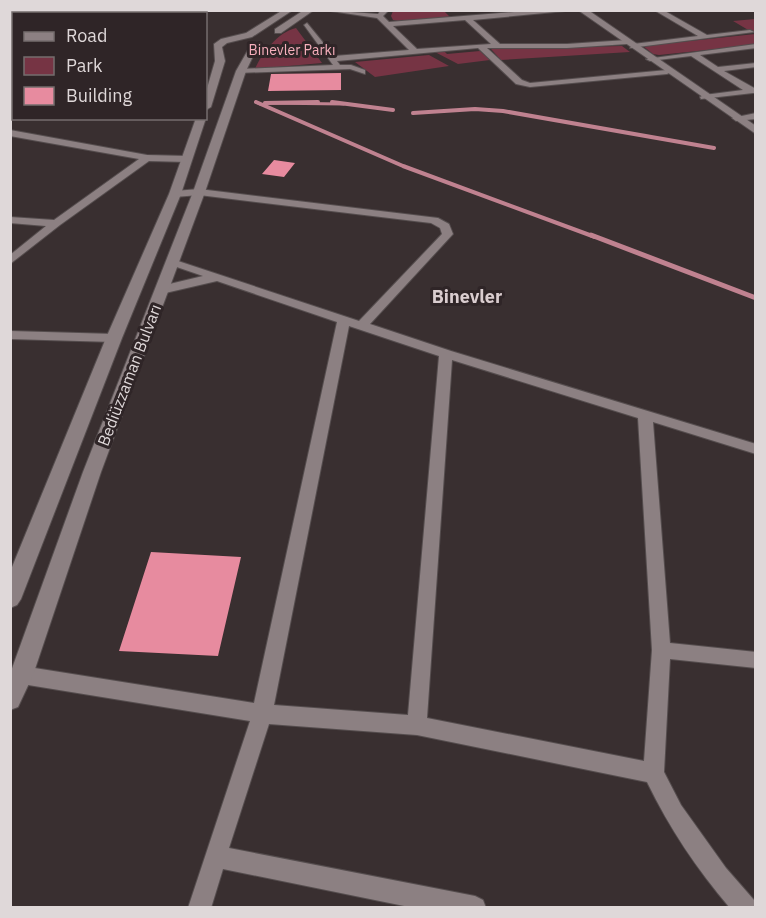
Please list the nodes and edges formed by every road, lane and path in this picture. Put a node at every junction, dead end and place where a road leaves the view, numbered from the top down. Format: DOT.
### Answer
graph roads {
  1 [pos="288,10"];
  2 [pos="310,10"];
  3 [pos="327,10"];
  4 [pos="386,10"];
  5 [pos="449,10"];
  6 [pos="573,10"];
  7 [pos="582,10"];
  8 [pos="657,10"];
  9 [pos="379,16"];
  10 [pos="463,19"];
  11 [pos="386,24"];
  12 [pos="307,25"];
  13 [pos="750,32"];
  14 [pos="705,37"];
  15 [pos="267,38"];
  16 [pos="234,39"];
  17 [pos="207,40"];
  18 [pos="630,44"];
  19 [pos="497,45"];
  20 [pos="480,46"];
  21 [pos="756,46"];
  22 [pos="247,49"];
  23 [pos="207,50"];
  24 [pos="219,51"];
  25 [pos="414,51"];
  26 [pos="693,54"];
  27 [pos="332,59"];
  28 [pos="650,59"];
  29 [pos="755,66"];
  30 [pos="339,67"];
  31 [pos="716,69"];
  32 [pos="241,71"];
  33 [pos="362,72"];
  34 [pos="667,72"];
  35 [pos="753,91"];
  36 [pos="704,97"];
  37 [pos="207,104"];
  38 [pos="756,116"];
  39 [pos="736,118"];
  40 [pos="200,120"];
  41 [pos="756,131"];
  42 [pos="10,133"];
  43 [pos="147,158"];
  44 [pos="187,159"];
  45 [pos="199,192"];
  46 [pos="175,194"];
  47 [pos="10,220"];
  48 [pos="56,223"];
  49 [pos="10,261"];
  50 [pos="172,262"];
  51 [pos="218,279"];
  52 [pos="161,290"];
  53 [pos="344,318"];
  54 [pos="362,325"];
  55 [pos="10,335"];
  56 [pos="114,338"];
  57 [pos="446,354"];
  58 [pos="645,415"];
  59 [pos="756,449"];
  60 [pos="10,599"];
  61 [pos="661,650"];
  62 [pos="756,660"];
  63 [pos="22,675"];
  64 [pos="10,699"];
  65 [pos="262,714"];
  66 [pos="417,725"];
  67 [pos="654,773"];
  68 [pos="217,857"];
  69 [pos="200,908"];
  70 [pos="475,908"];
  71 [pos="746,908"];
  1 -- 16 [label="street"];
  2 -- 15 [label="street"];
  3 -- 9 [label="street"];
  4 -- 9 [label="street"];
  5 -- 10 [label="street"];
  6 -- 10 [label="street"];
  7 -- 18 [label="street"];
  8 -- 14 [label="street"];
  9 -- 11 [label="street"];
  10 -- 11 [label="street"];
  10 -- 19 [label="street"];
  11 -- 25 [label="street"];
  12 -- 27 [label="street"];
  13 -- 14 [label="street"];
  14 -- 18 [label="street"];
  16 -- 17 [label="street"];
  16 -- 22 [label="street"];
  16 -- 24 [label="street"];
  18 -- 19 [label="street"];
  18 -- 28 [label="street"];
  19 -- 20 [label="street"];
  20 -- 25 [label="street"];
  20 -- 34 [label="street"];
  21 -- 26 [label="street"];
  22 -- 24 [label="street"];
  22 -- 32 [label="street, Bediüzzaman Bulvarı"];
  23 -- 24 [label="street"];
  24 -- 37 [label="street"];
  25 -- 27 [label="street"];
  26 -- 28 [label="street"];
  26 -- 31 [label="street"];
  27 -- 30 [label="street"];
  28 -- 34 [label="street"];
  29 -- 31 [label="street"];
  30 -- 32 [label="street"];
  30 -- 33 [label="street"];
  31 -- 35 [label="street"];
  32 -- 45 [label="street, Bediüzzaman Bulvarı"];
  34 -- 36 [label="street"];
  35 -- 36 [label="street"];
  36 -- 39 [label="street"];
  38 -- 39 [label="street"];
  39 -- 41 [label="street"];
  40 -- 44 [label="street, Bediüzzaman Bulvarı"];
  42 -- 43 [label="street"];
  43 -- 44 [label="street"];
  43 -- 48 [label="street"];
  44 -- 46 [label="street, Bediüzzaman Bulvarı"];
  45 -- 46 [label="street"];
  45 -- 50 [label="street, Bediüzzaman Bulvarı"];
  45 -- 54 [label="street"];
  46 -- 56 [label="street, Bediüzzaman Bulvarı"];
  47 -- 48 [label="street"];
  48 -- 49 [label="street"];
  50 -- 51 [label="street"];
  50 -- 52 [label="street, Bediüzzaman Bulvarı"];
  51 -- 52 [label="street"];
  51 -- 53 [label="street"];
  52 -- 63 [label="street, Bediüzzaman Bulvarı"];
  53 -- 54 [label="street"];
  53 -- 65 [label="street"];
  54 -- 57 [label="street"];
  55 -- 56 [label="street"];
  56 -- 60 [label="street, Bediüzzaman Bulvarı"];
  57 -- 58 [label="street"];
  57 -- 66 [label="street"];
  58 -- 59 [label="street"];
  58 -- 61 [label="street"];
  61 -- 62 [label="street"];
  61 -- 67 [label="street"];
  63 -- 64 [label="street, Bediüzzaman Bulvarı"];
  63 -- 65 [label="street"];
  65 -- 66 [label="street"];
  65 -- 68 [label="street"];
  66 -- 67 [label="street"];
  67 -- 71 [label="street"];
  68 -- 69 [label="street"];
  68 -- 70 [label="street"];
}
